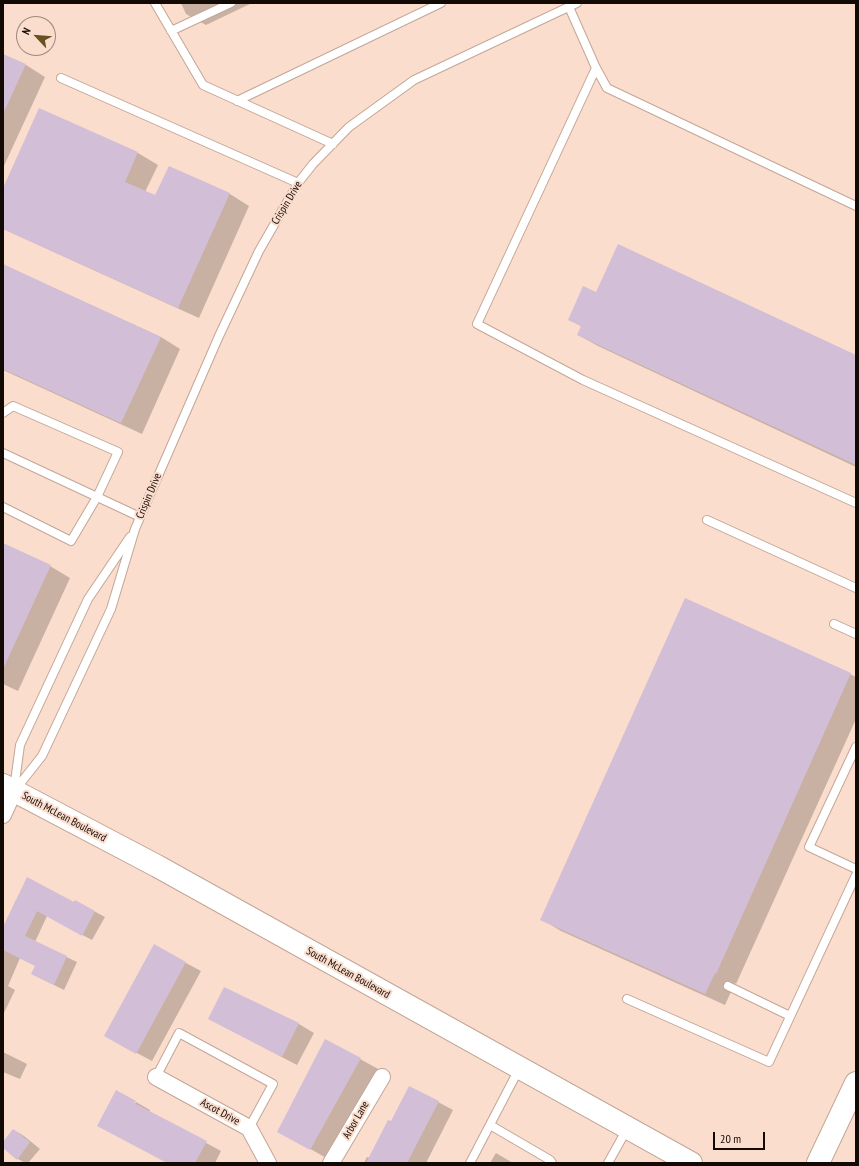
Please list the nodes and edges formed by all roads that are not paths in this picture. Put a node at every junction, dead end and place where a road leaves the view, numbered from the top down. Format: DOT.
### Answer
graph roads {
  1 [pos="155,3"];
  2 [pos="231,3"];
  3 [pos="441,3"];
  4 [pos="573,5"];
  5 [pos="171,31"];
  6 [pos="596,68"];
  7 [pos="61,78"];
  8 [pos="237,101"];
  9 [pos="332,144"];
  10 [pos="298,183"];
  11 [pos="856,206"];
  12 [pos="3,413"];
  13 [pos="3,453"];
  14 [pos="97,497"];
  15 [pos="856,503"];
  16 [pos="3,507"];
  17 [pos="140,517"];
  18 [pos="707,520"];
  19 [pos="135,529"];
  20 [pos="856,588"];
  21 [pos="834,624"];
  22 [pos="856,634"];
  23 [pos="856,747"];
  24 [pos="9,788"];
  25 [pos="3,815"];
  26 [pos="856,869"];
  27 [pos="856,875"];
  28 [pos="728,986"];
  29 [pos="627,999"];
  30 [pos="790,1016"];
  31 [pos="519,1068"];
  32 [pos="156,1077"];
  33 [pos="382,1077"];
  34 [pos="856,1083"];
  35 [pos="490,1125"];
  36 [pos="249,1128"];
  37 [pos="627,1128"];
  38 [pos="268,1163"];
  39 [pos="331,1163"];
  40 [pos="470,1163"];
  41 [pos="552,1163"];
  42 [pos="608,1163"];
  43 [pos="691,1163"];
  44 [pos="818,1163"];
  1 -- 5 [label="lane"];
  2 -- 5 [label="lane"];
  3 -- 8 [label="lane"];
  4 -- 6 [label="lane"];
  4 -- 9 [label="lane, Crispin Drive"];
  5 -- 8 [label="lane"];
  6 -- 11 [label="lane"];
  6 -- 15 [label="lane"];
  7 -- 10 [label="lane"];
  8 -- 9 [label="lane"];
  9 -- 10 [label="lane, Crispin Drive"];
  10 -- 17 [label="lane, Crispin Drive"];
  12 -- 14 [label="lane"];
  13 -- 14 [label="lane"];
  14 -- 16 [label="lane"];
  14 -- 17 [label="lane"];
  17 -- 19 [label="lane, Crispin Drive"];
  18 -- 20 [label="lane"];
  19 -- 24 [label="lane, Crispin Drive"];
  19 -- 24 [label="lane, Crispin Drive"];
  21 -- 22 [label="lane"];
  23 -- 26 [label="lane"];
  24 -- 25 [label="street, Crispin Drive"];
  24 -- 31 [label="main road, South McLean Boulevard"];
  27 -- 30 [label="lane"];
  28 -- 30 [label="lane"];
  29 -- 30 [label="lane"];
  31 -- 35 [label="lane"];
  31 -- 37 [label="main road, South McLean Boulevard"];
  32 -- 36 [label="street, Ascot Drive"];
  32 -- 36 [label="lane"];
  33 -- 39 [label="street, Arbor Lane"];
  34 -- 44 [label="main road"];
  35 -- 40 [label="lane"];
  35 -- 41 [label="lane"];
  36 -- 38 [label="street, Ascot Drive"];
  37 -- 42 [label="lane"];
  37 -- 43 [label="main road, South McLean Boulevard"];
}
